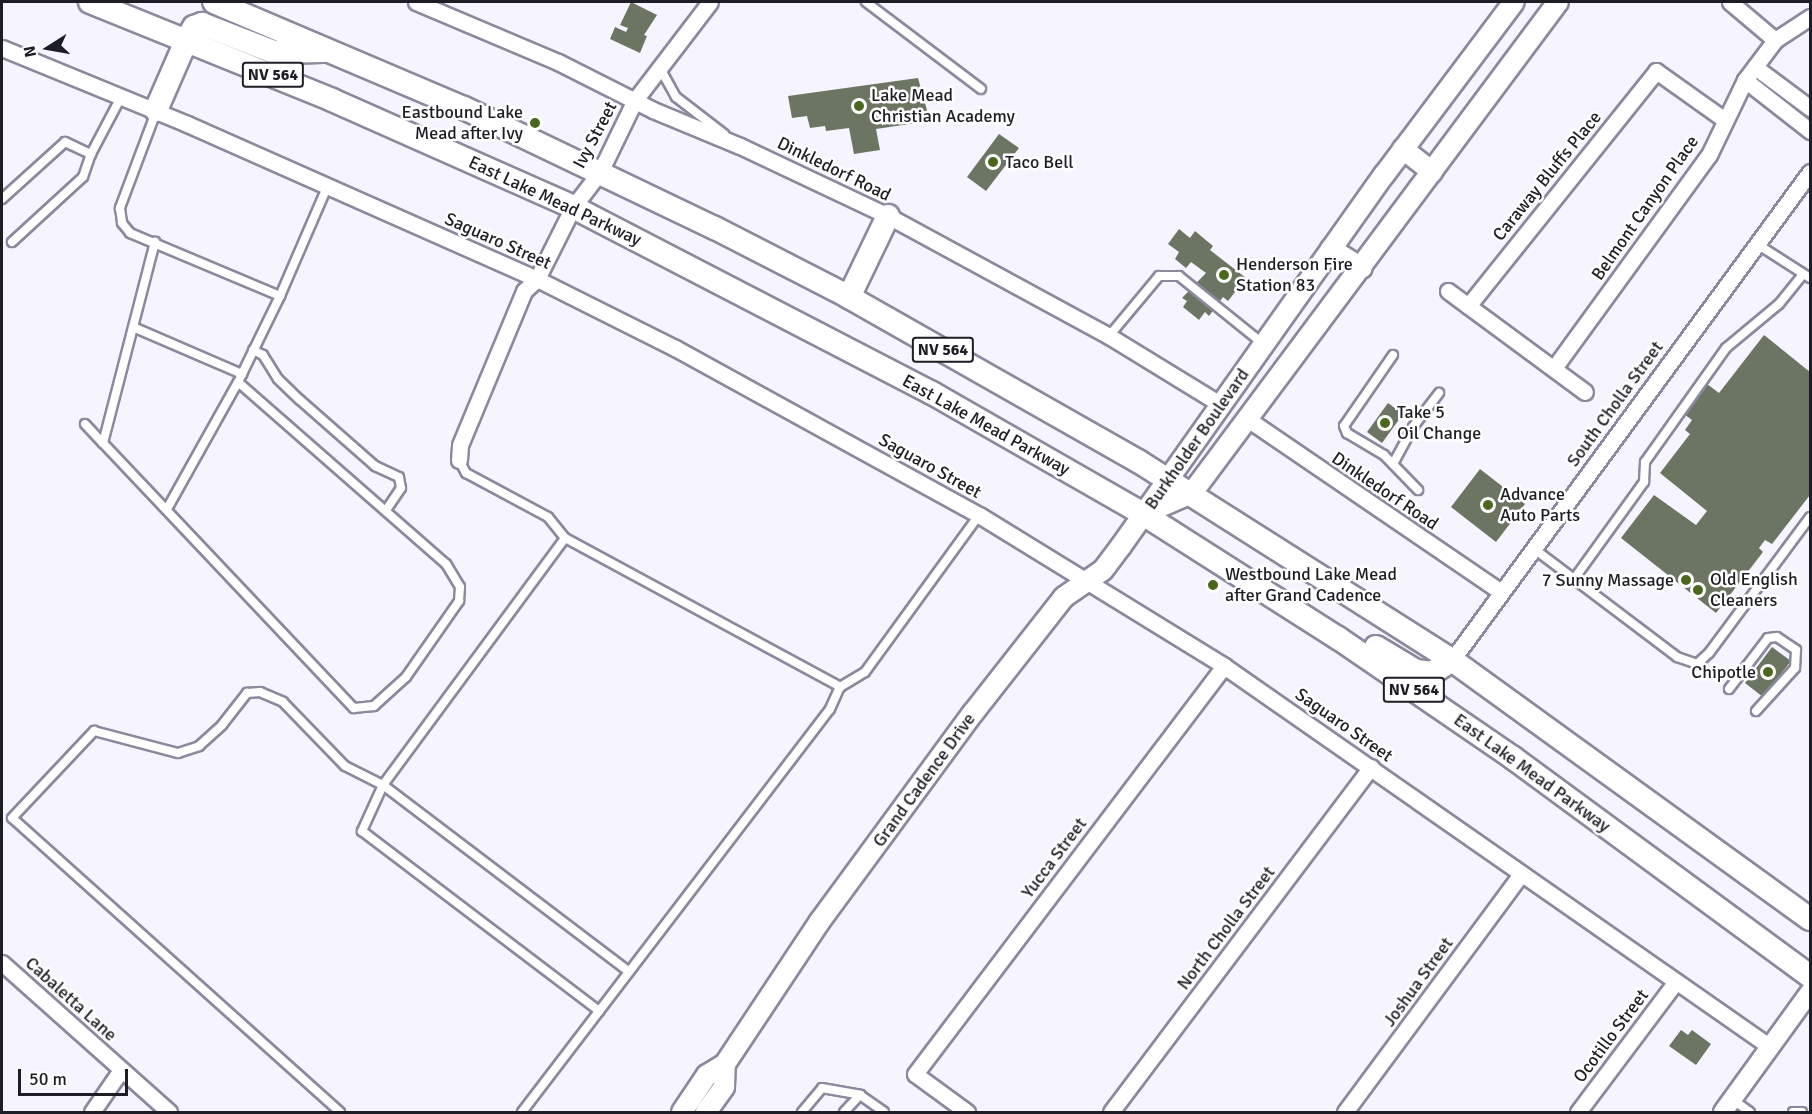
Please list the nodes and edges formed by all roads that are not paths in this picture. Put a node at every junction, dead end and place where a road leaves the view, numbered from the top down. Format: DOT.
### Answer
graph roads {
  1 [pos="90,2"];
  2 [pos="214,2"];
  3 [pos="416,2"];
  4 [pos="710,2"];
  5 [pos="866,2"];
  6 [pos="1514,2"];
  7 [pos="1558,2"];
  8 [pos="1730,2"];
  9 [pos="1810,17"];
  10 [pos="187,39"];
  11 [pos="1775,40"];
  12 [pos="2,48"];
  13 [pos="333,51"];
  14 [pos="1755,67"];
  15 [pos="661,70"];
  16 [pos="1745,80"];
  17 [pos="981,89"];
  18 [pos="1790,92"];
  19 [pos="122,96"];
  20 [pos="635,100"];
  21 [pos="1779,107"];
  22 [pos="1810,108"];
  23 [pos="156,110"];
  24 [pos="1725,120"];
  25 [pos="1810,131"];
  26 [pos="740,146"];
  27 [pos="1403,149"];
  28 [pos="90,154"];
  29 [pos="600,172"];
  30 [pos="1431,172"];
  31 [pos="1810,172"];
  32 [pos="328,185"];
  33 [pos="2,199"];
  34 [pos="573,207"];
  35 [pos="888,216"];
  36 [pos="12,242"];
  37 [pos="155,242"];
  38 [pos="1757,244"];
  39 [pos="1331,249"];
  40 [pos="1361,268"];
  41 [pos="1806,277"];
  42 [pos="537,279"];
  43 [pos="1448,291"];
  44 [pos="280,296"];
  45 [pos="849,297"];
  46 [pos="1468,306"];
  47 [pos="133,327"];
  48 [pos="1109,336"];
  49 [pos="1263,344"];
  50 [pos="254,350"];
  51 [pos="1393,355"];
  52 [pos="1554,368"];
  53 [pos="242,374"];
  54 [pos="238,382"];
  55 [pos="1585,392"];
  56 [pos="1439,393"];
  57 [pos="1220,404"];
  58 [pos="1249,420"];
  59 [pos="85,424"];
  60 [pos="103,443"];
  61 [pos="459,460"];
  62 [pos="1393,464"];
  63 [pos="1167,478"];
  64 [pos="1418,490"];
  65 [pos="1192,493"];
  66 [pos="167,509"];
  67 [pos="386,510"];
  68 [pos="1143,514"];
  69 [pos="979,515"];
  70 [pos="1810,517"];
  71 [pos="565,538"];
  72 [pos="1533,548"];
  73 [pos="1574,579"];
  74 [pos="1086,581"];
  75 [pos="1501,592"];
  76 [pos="1338,638"];
  77 [pos="1452,660"];
  78 [pos="1224,666"];
  79 [pos="840,687"];
  80 [pos="1729,689"];
  81 [pos="1756,711"];
  82 [pos="1371,767"];
  83 [pos="383,785"];
  84 [pos="1521,874"];
  85 [pos="1810,919"];
  86 [pos="2,963"];
  87 [pos="627,970"];
  88 [pos="1810,976"];
  89 [pos="1675,983"];
  90 [pos="1810,992"];
  91 [pos="599,1011"];
  92 [pos="1769,1046"];
  93 [pos="724,1064"];
  94 [pos="121,1070"];
  95 [pos="860,1095"];
  96 [pos="1727,1106"];
  97 [pos="92,1113"];
  98 [pos="169,1113"];
  99 [pos="340,1113"];
  100 [pos="522,1113"];
  101 [pos="682,1113"];
  102 [pos="706,1113"];
  103 [pos="802,1113"];
  104 [pos="844,1113"];
  105 [pos="884,1113"];
  106 [pos="967,1113"];
  107 [pos="1111,1113"];
  108 [pos="1345,1113"];
  109 [pos="1578,1113"];
  110 [pos="1750,1113"];
  111 [pos="1793,1113"];
  112 [pos="1802,1113"];
  1 -- 10 [label="main road, East Lake Mead Parkway / NV 564"];
  2 -- 13 [label="main road, NV 564"];
  3 -- 20 [label="street, Dinkledorf Road"];
  4 -- 15 [label="street, Ivy Street"];
  5 -- 17 [label="lane"];
  6 -- 27 [label="main road, Burkholder Boulevard"];
  7 -- 30 [label="main road, Burkholder Boulevard"];
  8 -- 11 [label="street"];
  9 -- 11 [label="street, Belmont Canyon Place"];
  10 -- 13 [label="main road"];
  10 -- 23 [label="main road"];
  10 -- 34 [label="main road, East Lake Mead Parkway / NV 564"];
  11 -- 14 [label="street, Belmont Canyon Place"];
  12 -- 19 [label="street, Saguaro Street"];
  13 -- 29 [label="main road, NV 564"];
  14 -- 16 [label="street, Belmont Canyon Place"];
  14 -- 18 [label="street"];
  15 -- 20 [label="street, Ivy Street"];
  15 -- 26 [label="lane"];
  16 -- 21 [label="street"];
  16 -- 24 [label="street, Belmont Canyon Place"];
  18 -- 21 [label="lane"];
  18 -- 22 [label="street"];
  19 -- 23 [label="street, Saguaro Street"];
  19 -- 28 [label="lane"];
  20 -- 26 [label="street, Dinkledorf Road"];
  20 -- 29 [label="street, Ivy Street"];
  21 -- 25 [label="street"];
  23 -- 32 [label="street, Saguaro Street"];
  23 -- 37 [label="lane"];
  24 -- 46 [label="street, Caraway Bluffs Place"];
  24 -- 52 [label="street, Belmont Canyon Place"];
  26 -- 35 [label="street, Dinkledorf Road"];
  27 -- 30 [label="main road"];
  27 -- 39 [label="main road, Burkholder Boulevard"];
  28 -- 33 [label="lane"];
  28 -- 36 [label="lane"];
  29 -- 34 [label="street, Ivy Street"];
  29 -- 45 [label="main road, NV 564"];
  30 -- 40 [label="main road, Burkholder Boulevard"];
  31 -- 38 [label="street, South Cholla Street"];
  32 -- 42 [label="street, Saguaro Street"];
  32 -- 44 [label="lane"];
  34 -- 42 [label="street, Ivy Street"];
  34 -- 68 [label="main road, East Lake Mead Parkway / NV 564"];
  35 -- 45 [label="main road"];
  35 -- 48 [label="street, Dinkledorf Road"];
  37 -- 44 [label="lane"];
  37 -- 47 [label="lane"];
  38 -- 41 [label="lane"];
  38 -- 72 [label="street, South Cholla Street"];
  39 -- 40 [label="main road"];
  39 -- 49 [label="main road, Burkholder Boulevard"];
  40 -- 58 [label="main road, Burkholder Boulevard"];
  41 -- 73 [label="lane"];
  42 -- 61 [label="street, Ivy Street"];
  42 -- 69 [label="street, Saguaro Street"];
  43 -- 46 [label="street"];
  44 -- 50 [label="lane"];
  45 -- 63 [label="main road, NV 564"];
  46 -- 52 [label="street"];
  47 -- 53 [label="lane"];
  47 -- 60 [label="lane"];
  48 -- 49 [label="lane"];
  48 -- 57 [label="street, Dinkledorf Road"];
  49 -- 57 [label="main road, Burkholder Boulevard"];
  50 -- 53 [label="lane"];
  50 -- 67 [label="lane"];
  51 -- 62 [label="lane"];
  52 -- 55 [label="street"];
  53 -- 54 [label="lane"];
  54 -- 66 [label="lane"];
  54 -- 67 [label="lane"];
  56 -- 62 [label="lane"];
  57 -- 63 [label="main road, Burkholder Boulevard"];
  58 -- 65 [label="main road, Burkholder Boulevard"];
  58 -- 75 [label="street, Dinkledorf Road"];
  59 -- 60 [label="lane"];
  60 -- 66 [label="lane"];
  61 -- 71 [label="lane"];
  62 -- 64 [label="lane"];
  63 -- 65 [label="main road, NV 564"];
  63 -- 68 [label="main road, Burkholder Boulevard"];
  65 -- 68 [label="main road, Burkholder Boulevard"];
  65 -- 77 [label="main road, NV 564"];
  66 -- 67 [label="lane"];
  68 -- 74 [label="main road, Grand Cadence Drive"];
  68 -- 76 [label="main road, East Lake Mead Parkway / NV 564"];
  69 -- 74 [label="street, Saguaro Street"];
  69 -- 79 [label="lane"];
  70 -- 73 [label="lane"];
  71 -- 79 [label="lane"];
  71 -- 83 [label="lane"];
  72 -- 73 [label="lane"];
  72 -- 75 [label="street, South Cholla Street"];
  74 -- 78 [label="street, Saguaro Street"];
  74 -- 93 [label="main road, Grand Cadence Drive"];
  75 -- 77 [label="street, South Cholla Street"];
  76 -- 77 [label="main road"];
  76 -- 88 [label="main road, East Lake Mead Parkway / NV 564"];
  77 -- 85 [label="main road, NV 564"];
  78 -- 82 [label="street, Saguaro Street"];
  78 -- 106 [label="street, Yucca Street"];
  79 -- 87 [label="lane"];
  80 -- 81 [label="lane"];
  82 -- 84 [label="street, Saguaro Street"];
  82 -- 107 [label="street, North Cholla Street"];
  83 -- 87 [label="lane"];
  83 -- 91 [label="lane"];
  83 -- 99 [label="lane"];
  84 -- 89 [label="street, Saguaro Street"];
  84 -- 108 [label="street, Joshua Street"];
  86 -- 94 [label="street, Cabaletta Lane"];
  87 -- 91 [label="lane"];
  89 -- 92 [label="street, Saguaro Street"];
  89 -- 109 [label="street, Ocotillo Street"];
  90 -- 92 [label="street"];
  91 -- 100 [label="lane"];
  92 -- 96 [label="street"];
  93 -- 101 [label="main road, Grand Cadence Drive"];
  93 -- 102 [label="main road, Grand Cadence Drive"];
  94 -- 97 [label="street"];
  94 -- 98 [label="street, Cabaletta Lane"];
  95 -- 103 [label="lane"];
  95 -- 104 [label="lane"];
  95 -- 105 [label="lane"];
  96 -- 110 [label="lane"];
  111 -- 112 [label="lane"];
}
